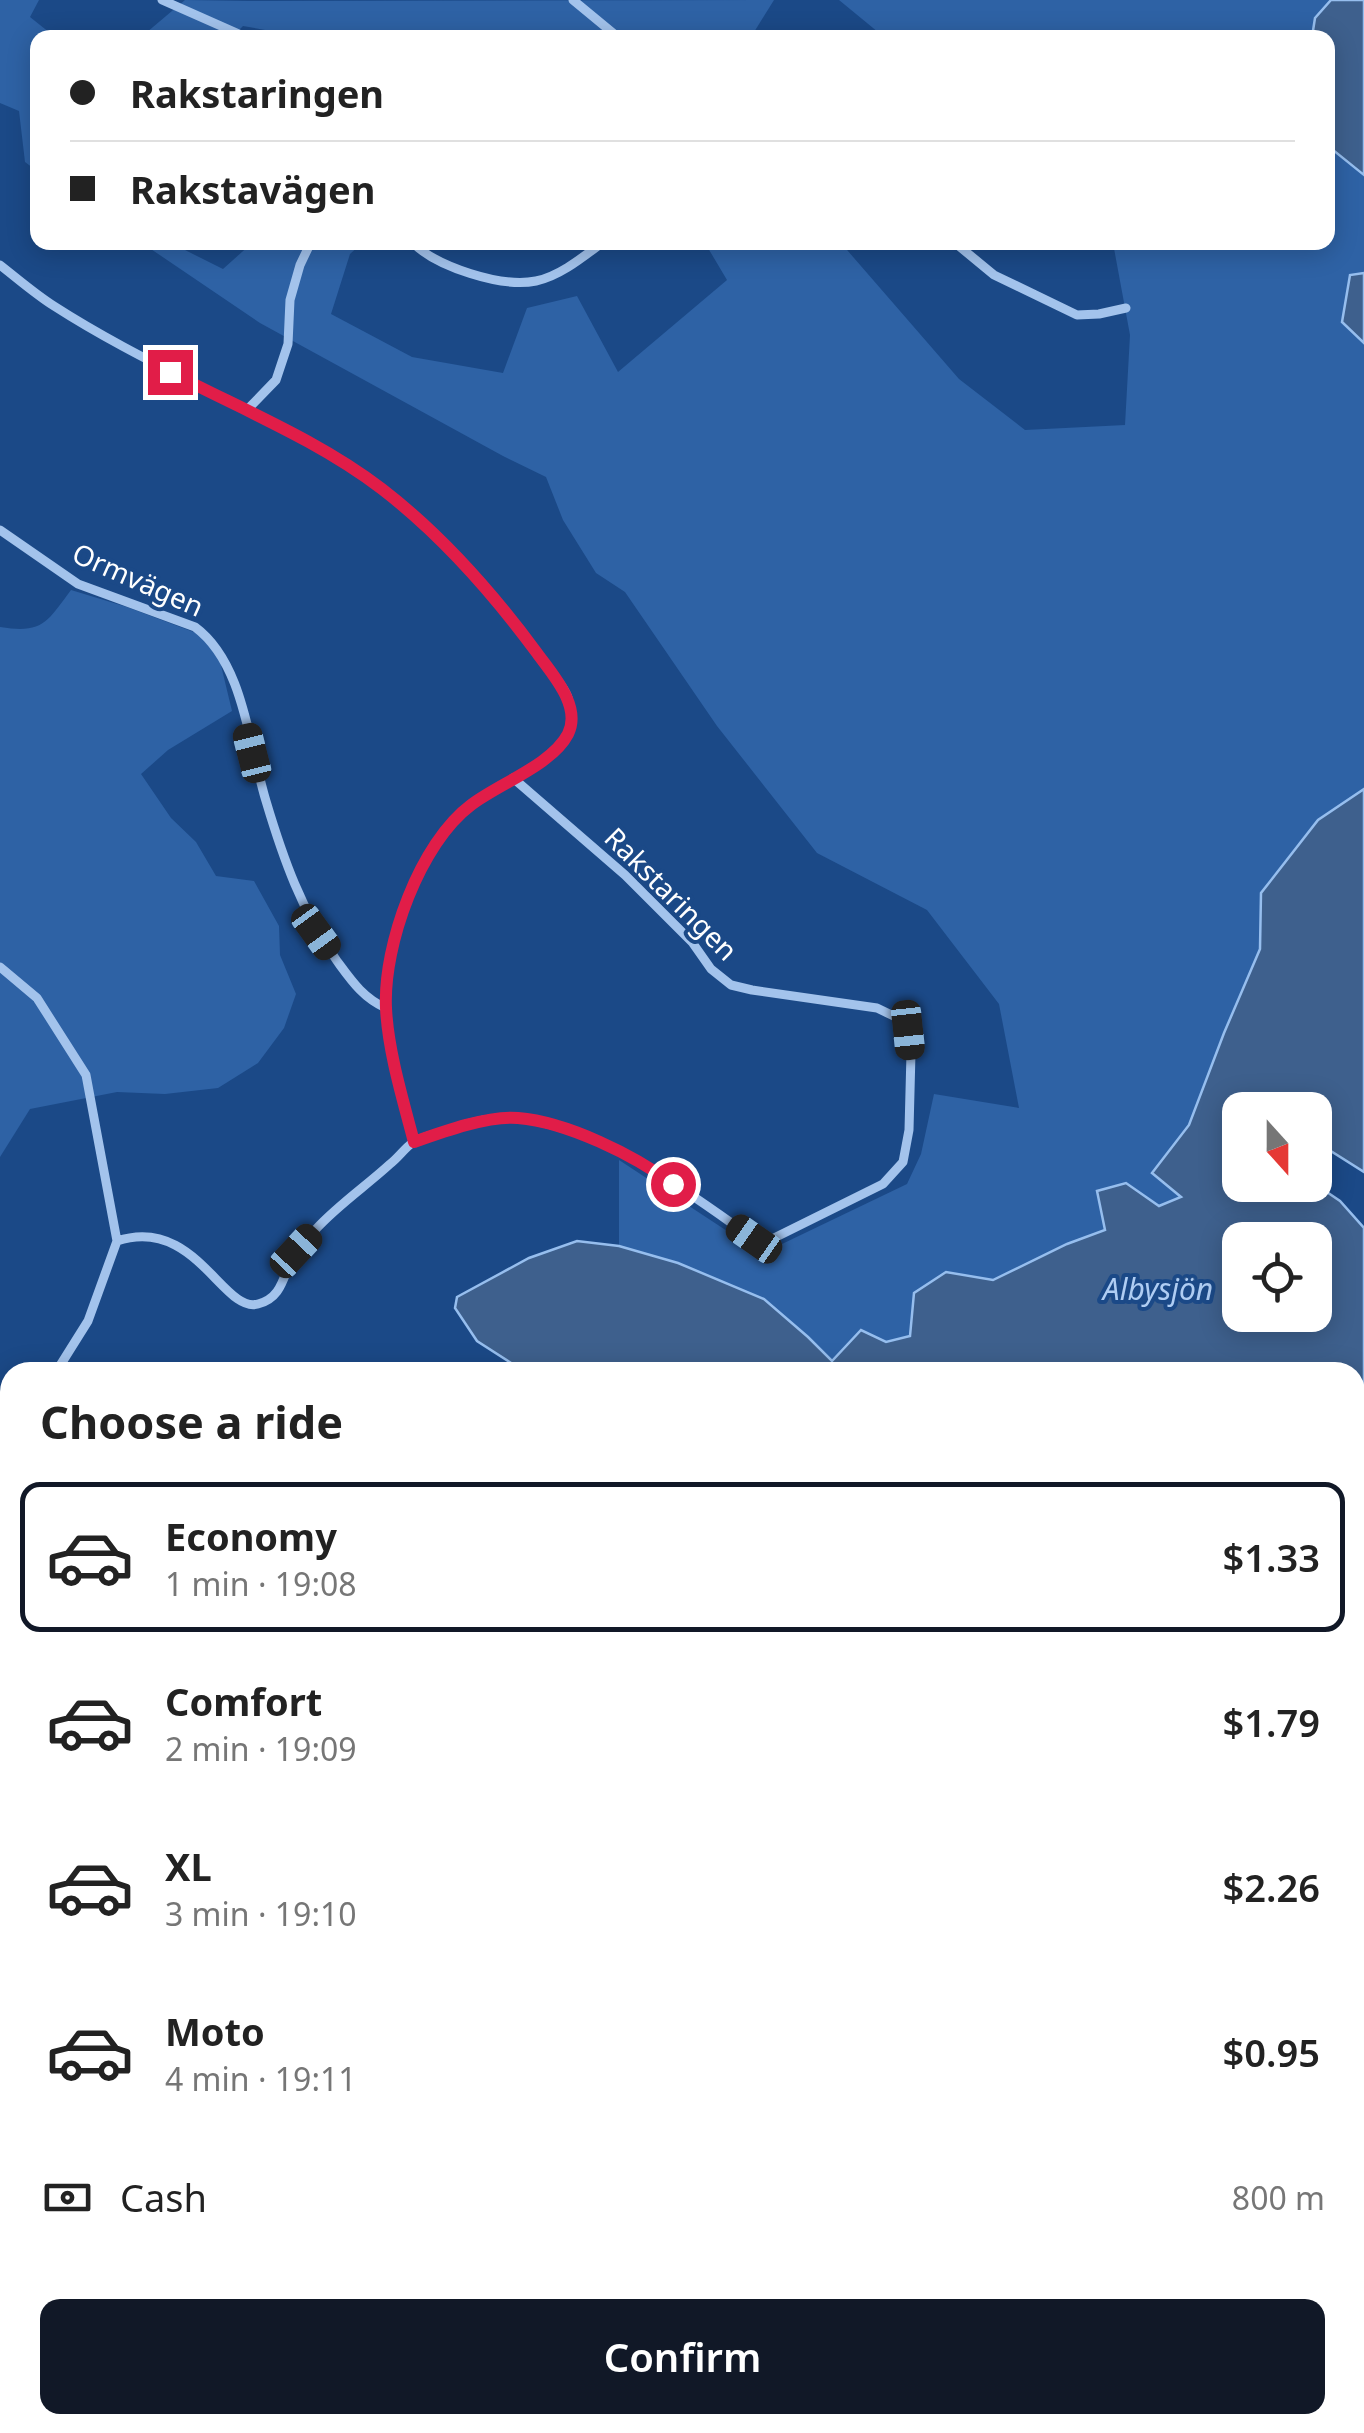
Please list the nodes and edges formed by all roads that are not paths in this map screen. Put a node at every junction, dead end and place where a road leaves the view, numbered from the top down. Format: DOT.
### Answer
graph roads {
  1 [pos="162,0"];
  2 [pos="573,0"];
  3 [pos="230,30"];
  4 [pos="609,30"];
  5 [pos="307,250"];
  6 [pos="421,250"];
  7 [pos="591,250"];
  8 [pos="963,250"];
  9 [pos="0,265"];
  10 [pos="1126,308"];
  11 [pos="247,410"];
  12 [pos="0,530"];
  13 [pos="514,778"];
  14 [pos="0,967"];
  15 [pos="386,1008"];
  16 [pos="414,1142"];
  17 [pos="117,1241"];
  18 [pos="62,1362"];
  1 -- 3 [label="street"];
  2 -- 4 [label="street"];
  5 -- 11 [label="street"];
  6 -- 7 [label="street"];
  8 -- 10 [label="street"];
  9 -- 11 [label="street"];
  11 -- 13 [label="street"];
  12 -- 15 [label="street, Ormvägen"];
  13 -- 15 [label="street"];
  13 -- 16 [label="street, Rakstaringen"];
  14 -- 17 [label="street"];
  15 -- 16 [label="street"];
  16 -- 17 [label="street"];
  17 -- 18 [label="street"];
}
